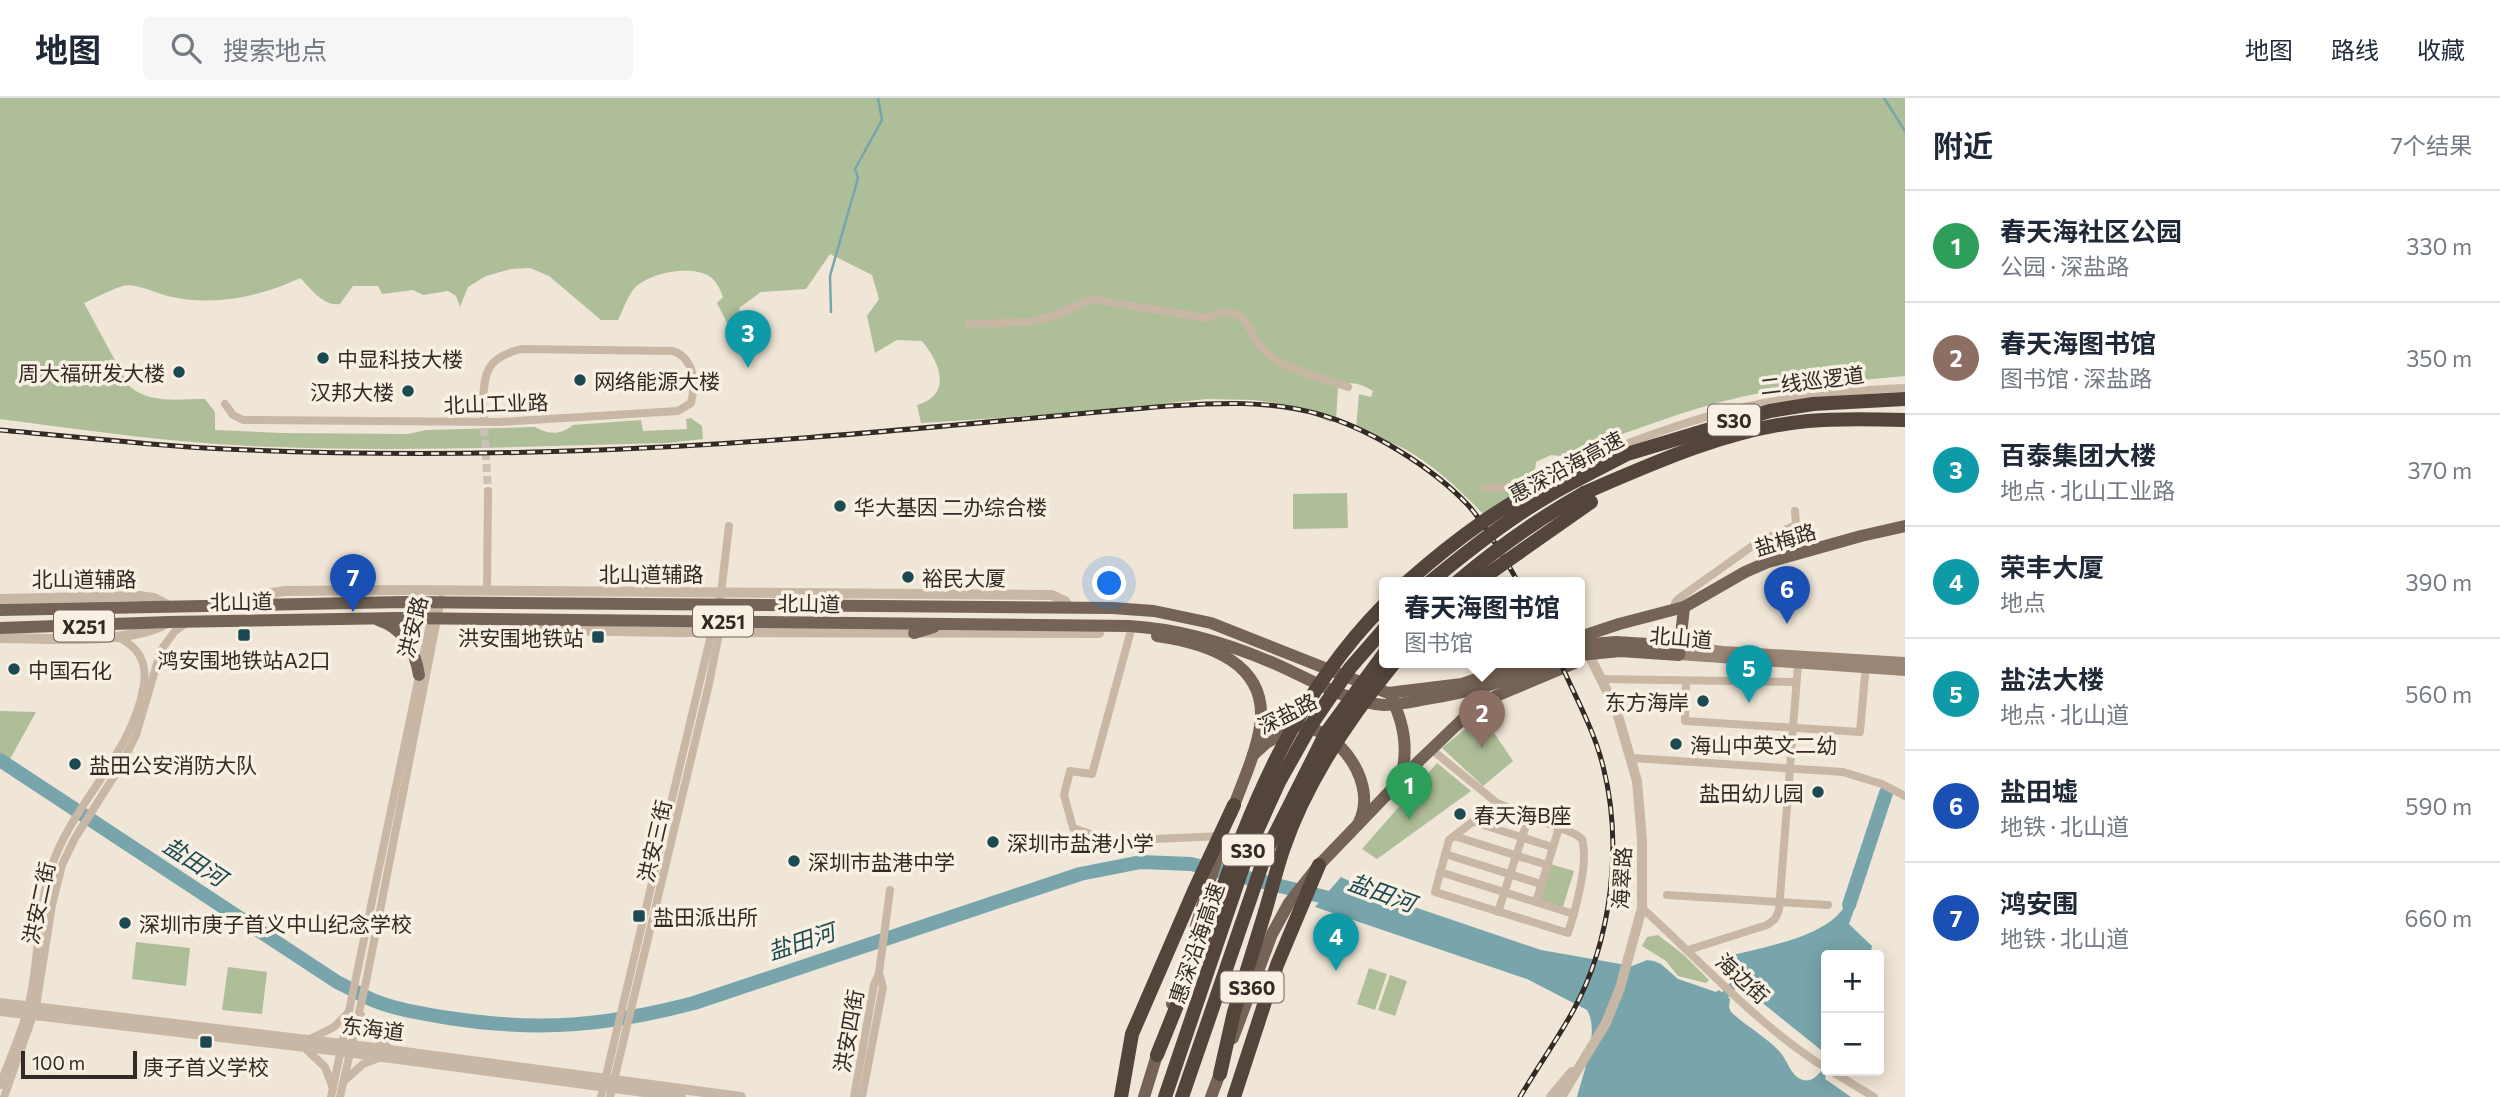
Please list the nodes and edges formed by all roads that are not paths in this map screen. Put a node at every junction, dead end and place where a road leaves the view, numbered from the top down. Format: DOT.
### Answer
graph roads {
  1 [pos="969,324"];
  2 [pos="1348,387"];
  3 [pos="1905,388"];
  4 [pos="1905,399"];
  5 [pos="225,404"];
  6 [pos="483,404"];
  7 [pos="1905,420"];
  8 [pos="1569,479"];
  9 [pos="1485,488"];
  10 [pos="488,491"];
  11 [pos="1587,497"];
  12 [pos="1794,511"];
  13 [pos="729,526"];
  14 [pos="1905,526"];
  15 [pos="1413,577"];
  16 [pos="1436,577"];
  17 [pos="1463,577"];
  18 [pos="1483,577"];
  19 [pos="487,591"];
  20 [pos="438,598"];
  21 [pos="0,599"];
  22 [pos="722,601"];
  23 [pos="167,605"];
  24 [pos="1679,609"];
  25 [pos="0,610"];
  26 [pos="1379,611"];
  27 [pos="371,618"];
  28 [pos="434,618"];
  29 [pos="191,621"];
  30 [pos="169,622"];
  31 [pos="948,623"];
  32 [pos="1045,624"];
  33 [pos="717,627"];
  34 [pos="0,628"];
  35 [pos="914,633"];
  36 [pos="1099,633"];
  37 [pos="1129,634"];
  38 [pos="1379,635"];
  39 [pos="1585,635"];
  40 [pos="118,637"];
  41 [pos="0,638"];
  42 [pos="1680,651"];
  43 [pos="1585,655"];
  44 [pos="1585,660"];
  45 [pos="1379,661"];
  46 [pos="1905,662"];
  47 [pos="1798,664"];
  48 [pos="1866,664"];
  49 [pos="1391,668"];
  50 [pos="1527,668"];
  51 [pos="1554,668"];
  52 [pos="1905,671"];
  53 [pos="419,675"];
  54 [pos="1601,679"];
  55 [pos="1686,681"];
  56 [pos="1796,682"];
  57 [pos="1496,696"];
  58 [pos="1391,699"];
  59 [pos="1361,700"];
  60 [pos="1294,727"];
  61 [pos="1792,728"];
  62 [pos="1431,749"];
  63 [pos="1251,758"];
  64 [pos="1632,758"];
  65 [pos="1790,768"];
  66 [pos="1400,781"];
  67 [pos="1905,796"];
  68 [pos="1497,803"];
  69 [pos="1234,805"];
  70 [pos="1529,816"];
  71 [pos="1474,822"];
  72 [pos="1358,825"];
  73 [pos="1559,828"];
  74 [pos="71,835"];
  75 [pos="1454,836"];
  76 [pos="1222,838"];
  77 [pos="1522,838"];
  78 [pos="1552,847"];
  79 [pos="1445,853"];
  80 [pos="1516,856"];
  81 [pos="1319,865"];
  82 [pos="1547,865"];
  83 [pos="1440,872"];
  84 [pos="1511,874"];
  85 [pos="1541,884"];
  86 [pos="1199,888"];
  87 [pos="890,890"];
  88 [pos="1505,892"];
  89 [pos="1667,895"];
  90 [pos="1536,902"];
  91 [pos="1780,902"];
  92 [pos="1828,905"];
  93 [pos="1295,906"];
  94 [pos="1642,908"];
  95 [pos="1498,912"];
  96 [pos="1574,914"];
  97 [pos="1688,950"];
  98 [pos="880,972"];
  99 [pos="0,1003"];
  100 [pos="351,1003"];
  101 [pos="361,1006"];
  102 [pos="0,1011"];
  103 [pos="31,1011"];
  104 [pos="306,1043"];
  105 [pos="347,1048"];
  106 [pos="389,1054"];
  107 [pos="1157,1055"];
  108 [pos="1821,1065"];
  109 [pos="1581,1066"];
  110 [pos="1220,1074"];
  111 [pos="1840,1076"];
  112 [pos="344,1083"];
  113 [pos="0,1085"];
  114 [pos="608,1087"];
  115 [pos="332,1094"];
  116 [pos="4,1097"];
  117 [pos="340,1097"];
  118 [pos="681,1097"];
  119 [pos="741,1097"];
  120 [pos="854,1097"];
  121 [pos="862,1097"];
  122 [pos="1121,1097"];
  123 [pos="1144,1097"];
  124 [pos="1165,1097"];
  125 [pos="1182,1097"];
  126 [pos="1211,1097"];
  127 [pos="1234,1097"];
  128 [pos="1551,1097"];
  129 [pos="1560,1097"];
  130 [pos="1874,1097"];
  1 -- 2 [label="street"];
  3 -- 9 [label="street, 二线巡逻道"];
  4 -- 8 [label="highway, 惠深沿海高速 / S30"];
  5 -- 6 [label="street, 北山工业路"];
  7 -- 11 [label="highway, S30"];
  8 -- 15 [label="highway, bridge"];
  8 -- 16 [label="highway, 惠深沿海高速, bridge"];
  10 -- 19 [label="street"];
  11 -- 17 [label="highway, 惠深沿海高速, bridge"];
  11 -- 18 [label="highway, bridge"];
  12 -- 24 [label="street"];
  13 -- 22 [label="street, 洪安三街"];
  14 -- 24 [label="main road, 盐梅路"];
  19 -- 20 [label="street, 北山道辅路"];
  19 -- 22 [label="street, 北山道辅路"];
  20 -- 22 [label="main road, 北山道 / X251"];
  20 -- 23 [label="main road, 北山道 / X251"];
  20 -- 28 [label="street, 洪安路"];
  21 -- 23 [label="street, 北山道辅路"];
  22 -- 33 [label="street, 洪安三街"];
  22 -- 58 [label="main road, 北山道 / X251"];
  23 -- 25 [label="main road, 北山道 / X251"];
  24 -- 39 [label="main road, 盐梅路"];
  24 -- 42 [label="main road"];
  26 -- 107 [label="highway, bridge"];
  27 -- 28 [label="main road, 北山道 / X251"];
  27 -- 29 [label="main road, 北山道 / X251"];
  27 -- 53 [label="main road"];
  28 -- 33 [label="main road, 北山道 / X251"];
  28 -- 53 [label="street, 洪安路"];
  28 -- 101 [label="street, 洪安路"];
  29 -- 30 [label="main road, 北山道 / X251"];
  29 -- 74 [label="street, 洪安二街"];
  30 -- 34 [label="main road, 北山道 / X251"];
  30 -- 40 [label="street"];
  31 -- 32 [label="main road, 北山道 / X251"];
  31 -- 33 [label="main road, 北山道 / X251"];
  31 -- 35 [label="main road"];
  32 -- 36 [label="main road"];
  32 -- 59 [label="main road, 北山道 / X251"];
  33 -- 35 [label="street"];
  33 -- 114 [label="street, 洪安三街"];
  33 -- 114 [label="street, 洪安三街"];
  35 -- 36 [label="street"];
  36 -- 37 [label="main road"];
  37 -- 63 [label="main road"];
  37 -- 76 [label="street"];
  38 -- 124 [label="highway, 惠深沿海高速 / S30, bridge"];
  40 -- 41 [label="street"];
  40 -- 74 [label="street, 洪安二街"];
  42 -- 43 [label="main road, 北山道"];
  42 -- 47 [label="main road, 北山道"];
  42 -- 48 [label="main road, 北山道"];
  44 -- 54 [label="street, 海翠路"];
  45 -- 125 [label="highway, 惠深沿海高速 / S30, bridge"];
  46 -- 48 [label="main road, 北山道"];
  47 -- 48 [label="main road, 北山道"];
  47 -- 56 [label="street"];
  48 -- 52 [label="main road, 北山道"];
  48 -- 61 [label="street"];
  49 -- 110 [label="highway, bridge"];
  50 -- 57 [label="main road"];
  50 -- 58 [label="main road, 北山道 / X251"];
  51 -- 57 [label="main road"];
  53 -- 100 [label="street, 洪安路"];
  54 -- 55 [label="street"];
  54 -- 64 [label="street, 海翠路"];
  55 -- 56 [label="street"];
  55 -- 61 [label="street"];
  56 -- 61 [label="street"];
  57 -- 62 [label="main road"];
  58 -- 59 [label="main road, 深盐路"];
  58 -- 66 [label="main road"];
  59 -- 60 [label="main road, 深盐路"];
  60 -- 63 [label="main road, 深盐路"];
  60 -- 72 [label="main road"];
  61 -- 65 [label="street"];
  62 -- 66 [label="main road"];
  62 -- 68 [label="street"];
  63 -- 69 [label="main road, 深盐路"];
  64 -- 65 [label="street"];
  64 -- 94 [label="street, 海翠路"];
  65 -- 67 [label="street"];
  65 -- 91 [label="street"];
  66 -- 72 [label="main road"];
  68 -- 70 [label="street"];
  68 -- 71 [label="street"];
  69 -- 76 [label="highway"];
  70 -- 73 [label="street"];
  70 -- 77 [label="street"];
  71 -- 75 [label="street"];
  71 -- 77 [label="street"];
  72 -- 81 [label="main road"];
  73 -- 78 [label="street"];
  73 -- 96 [label="street"];
  74 -- 103 [label="street, 洪安二街"];
  75 -- 79 [label="street"];
  75 -- 80 [label="street"];
  76 -- 86 [label="main road"];
  76 -- 86 [label="highway"];
  77 -- 78 [label="street"];
  77 -- 80 [label="street"];
  78 -- 82 [label="street"];
  79 -- 83 [label="street"];
  79 -- 84 [label="street"];
  80 -- 82 [label="street"];
  80 -- 84 [label="street"];
  81 -- 93 [label="highway"];
  82 -- 85 [label="street"];
  83 -- 88 [label="street"];
  83 -- 95 [label="street"];
  84 -- 85 [label="street"];
  84 -- 88 [label="street"];
  85 -- 90 [label="street"];
  86 -- 107 [label="main road"];
  86 -- 122 [label="highway"];
  87 -- 98 [label="street"];
  88 -- 90 [label="street"];
  88 -- 95 [label="street"];
  89 -- 91 [label="street"];
  90 -- 96 [label="street"];
  91 -- 92 [label="street"];
  91 -- 97 [label="street"];
  93 -- 110 [label="main road, S360"];
  93 -- 127 [label="highway"];
  94 -- 97 [label="street, 海边街"];
  94 -- 109 [label="street, 海翠路"];
  95 -- 96 [label="street"];
  97 -- 108 [label="street, 海边街"];
  98 -- 120 [label="street, 洪安四街"];
  98 -- 121 [label="street, 洪安四街"];
  99 -- 103 [label="street, 东海道"];
  100 -- 104 [label="street"];
  100 -- 105 [label="street, 洪安路"];
  101 -- 105 [label="street, 洪安路"];
  101 -- 106 [label="street"];
  102 -- 103 [label="street, 东海道"];
  103 -- 104 [label="street, 东海道"];
  103 -- 113 [label="street, 洪安二街"];
  103 -- 116 [label="street, 洪安二街"];
  104 -- 105 [label="street, 东海道"];
  104 -- 115 [label="street"];
  105 -- 106 [label="street, 东海道"];
  105 -- 112 [label="street, 洪安路"];
  105 -- 115 [label="street, 洪安路"];
  106 -- 112 [label="street"];
  106 -- 114 [label="street, 东海道"];
  107 -- 123 [label="main road"];
  109 -- 128 [label="street"];
  109 -- 129 [label="street, 海翠路"];
  110 -- 126 [label="main road, S360"];
  111 -- 130 [label="street"];
  112 -- 117 [label="street, 洪安路"];
  114 -- 118 [label="street, 东海道"];
  114 -- 119 [label="street, 东海道"];
}
